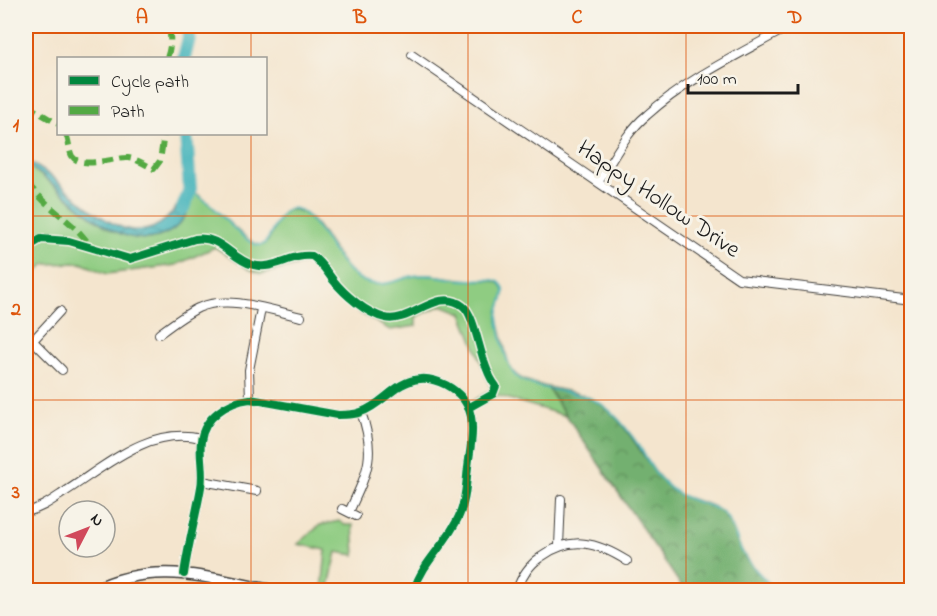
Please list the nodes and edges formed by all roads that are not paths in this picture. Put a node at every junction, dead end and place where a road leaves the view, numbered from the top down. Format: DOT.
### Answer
graph roads {
  1 [pos="788,27"];
  2 [pos="412,55"];
  3 [pos="598,182"];
  4 [pos="912,300"];
  5 [pos="261,309"];
  6 [pos="60,311"];
  7 [pos="301,317"];
  8 [pos="159,334"];
  9 [pos="33,341"];
  10 [pos="26,348"];
  11 [pos="62,370"];
  12 [pos="250,399"];
  13 [pos="362,412"];
  14 [pos="201,438"];
  15 [pos="202,481"];
  16 [pos="257,491"];
  17 [pos="561,499"];
  18 [pos="349,512"];
  19 [pos="26,513"];
  20 [pos="559,546"];
  21 [pos="627,561"];
  22 [pos="184,573"];
  23 [pos="93,591"];
  24 [pos="271,591"];
  25 [pos="414,591"];
  26 [pos="518,591"];
  1 -- 3 [label="street"];
  2 -- 3 [label="street, Happy Hollow Drive"];
  3 -- 4 [label="street, Happy Hollow Drive"];
  5 -- 7 [label="street"];
  5 -- 8 [label="street"];
  5 -- 12 [label="street"];
  6 -- 9 [label="street"];
  9 -- 10 [label="street"];
  9 -- 11 [label="street"];
  12 -- 13 [label="street"];
  12 -- 14 [label="street"];
  13 -- 18 [label="street"];
  13 -- 25 [label="street"];
  14 -- 15 [label="street"];
  14 -- 19 [label="street"];
  15 -- 16 [label="street"];
  15 -- 22 [label="street"];
  17 -- 20 [label="street"];
  20 -- 21 [label="street"];
  20 -- 26 [label="street"];
  22 -- 23 [label="street"];
  22 -- 24 [label="street"];
}
